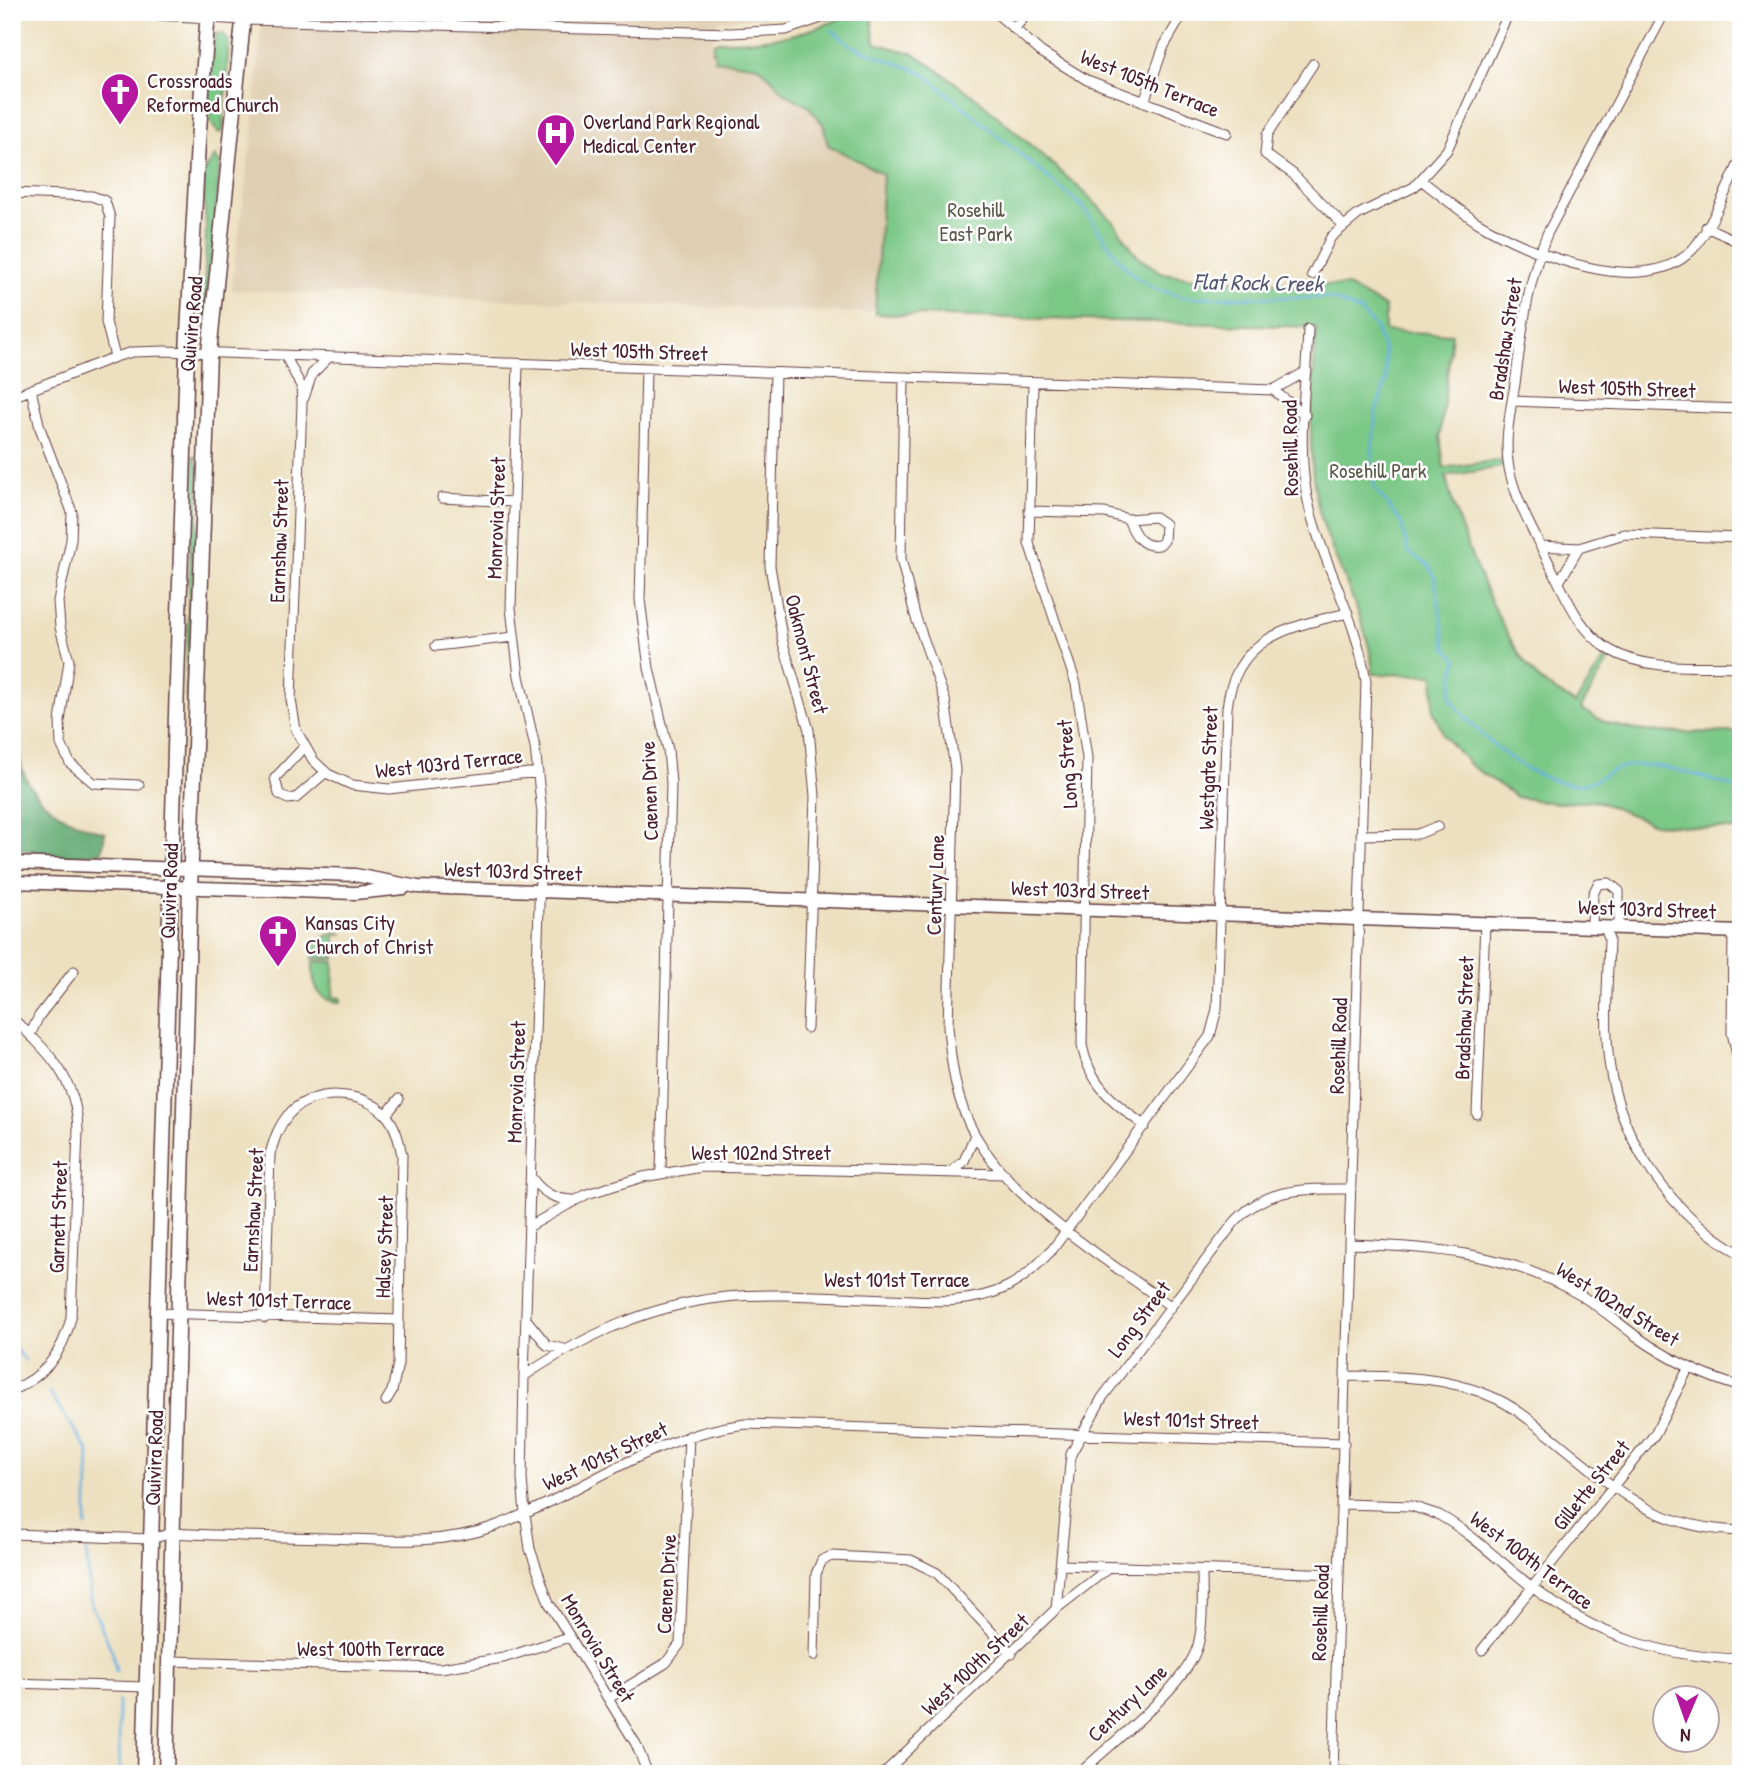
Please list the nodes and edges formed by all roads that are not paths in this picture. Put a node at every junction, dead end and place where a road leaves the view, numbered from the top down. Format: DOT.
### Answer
graph roads {
  1 [pos="104,12"];
  2 [pos="839,12"];
  3 [pos="995,12"];
  4 [pos="1029,12"];
  5 [pos="1184,12"];
  6 [pos="1509,12"];
  7 [pos="1665,12"];
  8 [pos="208,15"];
  9 [pos="244,16"];
  10 [pos="1014,29"];
  11 [pos="1313,64"];
  12 [pos="1144,102"];
  13 [pos="1227,133"];
  14 [pos="1741,159"];
  15 [pos="1421,180"];
  16 [pos="12,193"];
  17 [pos="1344,226"];
  18 [pos="1706,227"];
  19 [pos="1741,243"];
  20 [pos="1541,251"];
  21 [pos="1312,275"];
  22 [pos="1308,330"];
  23 [pos="187,352"];
  24 [pos="209,353"];
  25 [pos="286,356"];
  26 [pos="116,357"];
  27 [pos="328,358"];
  28 [pos="518,364"];
  29 [pos="646,369"];
  30 [pos="1307,371"];
  31 [pos="775,373"];
  32 [pos="904,378"];
  33 [pos="1033,382"];
  34 [pos="31,390"];
  35 [pos="1273,390"];
  36 [pos="12,397"];
  37 [pos="1512,401"];
  38 [pos="302,403"];
  39 [pos="1741,409"];
  40 [pos="1305,415"];
  41 [pos="442,498"];
  42 [pos="513,502"];
  43 [pos="1029,511"];
  44 [pos="1128,519"];
  45 [pos="1741,538"];
  46 [pos="1541,545"];
  47 [pos="1579,548"];
  48 [pos="1559,582"];
  49 [pos="1348,612"];
  50 [pos="514,636"];
  51 [pos="436,646"];
  52 [pos="1741,667"];
  53 [pos="292,680"];
  54 [pos="304,747"];
  55 [pos="326,772"];
  56 [pos="538,772"];
  57 [pos="139,785"];
  58 [pos="1438,826"];
  59 [pos="1361,835"];
  60 [pos="12,863"];
  61 [pos="170,868"];
  62 [pos="191,869"];
  63 [pos="12,881"];
  64 [pos="169,887"];
  65 [pos="418,887"];
  66 [pos="190,888"];
  67 [pos="539,891"];
  68 [pos="668,895"];
  69 [pos="812,901"];
  70 [pos="952,905"];
  71 [pos="1085,910"];
  72 [pos="1221,914"];
  73 [pos="1360,919"];
  74 [pos="1485,923"];
  75 [pos="1592,926"];
  76 [pos="1605,927"];
  77 [pos="1619,928"];
  78 [pos="1737,931"];
  79 [pos="74,971"];
  80 [pos="12,1018"];
  81 [pos="807,1028"];
  82 [pos="30,1035"];
  83 [pos="1741,1072"];
  84 [pos="399,1099"];
  85 [pos="1478,1114"];
  86 [pos="386,1115"];
  87 [pos="1145,1126"];
  88 [pos="975,1135"];
  89 [pos="951,1172"];
  90 [pos="661,1173"];
  91 [pos="1005,1174"];
  92 [pos="531,1177"];
  93 [pos="1351,1188"];
  94 [pos="575,1200"];
  95 [pos="530,1226"];
  96 [pos="1068,1229"];
  97 [pos="1350,1244"];
  98 [pos="1741,1254"];
  99 [pos="1170,1307"];
  100 [pos="157,1313"];
  101 [pos="179,1314"];
  102 [pos="265,1318"];
  103 [pos="399,1320"];
  104 [pos="526,1320"];
  105 [pos="564,1349"];
  106 [pos="1689,1367"];
  107 [pos="524,1376"];
  108 [pos="1345,1376"];
  109 [pos="1741,1387"];
  110 [pos="12,1390"];
  111 [pos="386,1401"];
  112 [pos="1081,1434"];
  113 [pos="689,1436"];
  114 [pos="1344,1443"];
  115 [pos="1613,1486"];
  116 [pos="1342,1504"];
  117 [pos="525,1513"];
  118 [pos="1741,1531"];
  119 [pos="173,1533"];
  120 [pos="12,1534"];
  121 [pos="151,1539"];
  122 [pos="1061,1565"];
  123 [pos="1110,1567"];
  124 [pos="1202,1570"];
  125 [pos="1339,1574"];
  126 [pos="1532,1587"];
  127 [pos="1056,1609"];
  128 [pos="569,1637"];
  129 [pos="1482,1650"];
  130 [pos="1012,1654"];
  131 [pos="814,1656"];
  132 [pos="1741,1659"];
  133 [pos="169,1661"];
  134 [pos="12,1683"];
  135 [pos="146,1687"];
  136 [pos="609,1698"];
  137 [pos="1333,1772"];
  138 [pos="144,1774"];
  139 [pos="166,1774"];
  140 [pos="648,1774"];
  141 [pos="883,1774"];
  142 [pos="1079,1774"];
  143 [pos="1371,1774"];
  1 -- 8 [label="street"];
  2 -- 9 [label="street"];
  3 -- 10 [label="street, West 105th Terrace"];
  4 -- 10 [label="street"];
  5 -- 12 [label="street"];
  6 -- 15 [label="street"];
  7 -- 20 [label="street, Bradshaw Street"];
  8 -- 9 [label="street"];
  8 -- 23 [label="main road, Quivira Road"];
  9 -- 24 [label="main road, Quivira Road"];
  10 -- 12 [label="street, West 105th Terrace"];
  11 -- 17 [label="street"];
  12 -- 13 [label="street, West 105th Terrace"];
  14 -- 18 [label="street"];
  15 -- 17 [label="street"];
  15 -- 20 [label="street"];
  16 -- 26 [label="street"];
  17 -- 21 [label="street"];
  18 -- 19 [label="street"];
  18 -- 20 [label="street"];
  20 -- 37 [label="street, Bradshaw Street"];
  22 -- 30 [label="street, Rosehill Road"];
  23 -- 24 [label="street, West 105th Street"];
  23 -- 26 [label="street, West 105th Street"];
  23 -- 61 [label="main road, Quivira Road"];
  24 -- 25 [label="street, West 105th Street"];
  24 -- 62 [label="main road, Quivira Road"];
  25 -- 27 [label="street, West 105th Street"];
  25 -- 38 [label="street, Earnshaw Street"];
  26 -- 34 [label="street, West 105th Street"];
  27 -- 28 [label="street, West 105th Street"];
  27 -- 38 [label="street, Earnshaw Street"];
  28 -- 29 [label="street, West 105th Street"];
  28 -- 42 [label="street, Monrovia Street"];
  29 -- 31 [label="street, West 105th Street"];
  29 -- 68 [label="street, Caenen Drive"];
  30 -- 35 [label="street"];
  30 -- 40 [label="street, Rosehill Road"];
  31 -- 32 [label="street, West 105th Street"];
  31 -- 69 [label="street, Oakmont Street"];
  32 -- 33 [label="street, West 105th Street"];
  32 -- 70 [label="street, Century Lane"];
  33 -- 35 [label="street, West 105th Street"];
  33 -- 43 [label="street, Long Street"];
  34 -- 36 [label="street, West 105th Street"];
  34 -- 57 [label="street"];
  35 -- 40 [label="street"];
  37 -- 39 [label="street, West 105th Street"];
  37 -- 46 [label="street, Bradshaw Street"];
  38 -- 53 [label="street, Earnshaw Street"];
  40 -- 49 [label="street, Rosehill Road"];
  41 -- 42 [label="street"];
  42 -- 50 [label="street, Monrovia Street"];
  43 -- 44 [label="street"];
  43 -- 71 [label="street, Long Street"];
  44 -- 44 [label="street"];
  45 -- 47 [label="street"];
  46 -- 47 [label="street"];
  46 -- 48 [label="street, Bradshaw Street"];
  47 -- 48 [label="street"];
  48 -- 52 [label="street, Bradshaw Street"];
  49 -- 59 [label="street, Rosehill Road"];
  49 -- 72 [label="street, Westgate Street"];
  50 -- 51 [label="street"];
  50 -- 56 [label="street, Monrovia Street"];
  53 -- 54 [label="street, West 103rd Terrace"];
  54 -- 55 [label="street, West 103rd Terrace"];
  54 -- 55 [label="street"];
  55 -- 56 [label="street, West 103rd Terrace"];
  56 -- 67 [label="street, Monrovia Street"];
  58 -- 59 [label="street"];
  59 -- 73 [label="street, Rosehill Road"];
  60 -- 61 [label="main road, West 103rd Street"];
  61 -- 62 [label="main road, West 103rd Street"];
  61 -- 64 [label="main road, Quivira Road"];
  62 -- 65 [label="main road, West 103rd Street"];
  62 -- 66 [label="main road, Quivira Road"];
  63 -- 64 [label="main road, West 103rd Street"];
  64 -- 66 [label="main road, West 103rd Street"];
  64 -- 100 [label="main road, Quivira Road"];
  65 -- 66 [label="main road, West 103rd Street"];
  65 -- 67 [label="main road, West 103rd Street"];
  66 -- 101 [label="main road, Quivira Road"];
  67 -- 68 [label="main road, West 103rd Street"];
  67 -- 92 [label="street, Monrovia Street"];
  68 -- 69 [label="main road, West 103rd Street"];
  68 -- 90 [label="street, Caenen Drive"];
  69 -- 70 [label="main road, West 103rd Street"];
  69 -- 81 [label="street, Oakmont Street"];
  70 -- 71 [label="main road, West 103rd Street"];
  70 -- 88 [label="street, Century Lane"];
  71 -- 72 [label="main road, West 103rd Street"];
  71 -- 87 [label="street, Long Street"];
  72 -- 73 [label="main road, West 103rd Street"];
  72 -- 87 [label="street, West 101st Terrace"];
  73 -- 74 [label="main road, West 103rd Street"];
  73 -- 93 [label="street, Rosehill Road"];
  74 -- 75 [label="main road, West 103rd Street"];
  74 -- 85 [label="street, Bradshaw Street"];
  75 -- 76 [label="main road, West 103rd Street"];
  75 -- 77 [label="street"];
  76 -- 77 [label="main road, West 103rd Street"];
  76 -- 98 [label="street"];
  77 -- 78 [label="main road, West 103rd Street"];
  78 -- 83 [label="street"];
  79 -- 82 [label="street"];
  80 -- 82 [label="street, Garnett Street"];
  82 -- 110 [label="street, Garnett Street"];
  84 -- 86 [label="street"];
  86 -- 102 [label="street, Earnshaw Street"];
  86 -- 103 [label="street, Halsey Street"];
  87 -- 96 [label="street, West 101st Terrace"];
  88 -- 89 [label="street"];
  88 -- 91 [label="street, Century Lane"];
  89 -- 90 [label="street, West 102nd Street"];
  89 -- 91 [label="street, West 102nd Street"];
  90 -- 94 [label="street, West 102nd Street"];
  91 -- 96 [label="street, Century Lane"];
  92 -- 94 [label="street"];
  92 -- 95 [label="street, Monrovia Street"];
  93 -- 97 [label="street, Rosehill Road"];
  93 -- 99 [label="street, Long Street"];
  94 -- 95 [label="street, West 102nd Street"];
  95 -- 104 [label="street, Monrovia Street"];
  96 -- 99 [label="street, Century Lane"];
  96 -- 105 [label="street, West 101st Terrace"];
  97 -- 106 [label="street, West 102nd Street"];
  97 -- 108 [label="street, Rosehill Road"];
  99 -- 112 [label="street, Long Street"];
  100 -- 101 [label="street, West 101st Terrace"];
  100 -- 121 [label="main road, Quivira Road"];
  101 -- 102 [label="street, West 101st Terrace"];
  101 -- 119 [label="main road, Quivira Road"];
  102 -- 103 [label="street, West 101st Terrace"];
  103 -- 111 [label="street, Halsey Street"];
  104 -- 105 [label="street"];
  104 -- 107 [label="street, Monrovia Street"];
  105 -- 107 [label="street, West 101st Terrace"];
  106 -- 109 [label="street, West 102nd Street"];
  106 -- 115 [label="street, Gillette Street"];
  107 -- 117 [label="street, Monrovia Street"];
  108 -- 114 [label="street, Rosehill Road"];
  108 -- 115 [label="street"];
  112 -- 113 [label="street, West 101st Street"];
  112 -- 114 [label="street, West 101st Street"];
  112 -- 122 [label="street, Long Street"];
  113 -- 117 [label="street, West 101st Street"];
  113 -- 136 [label="street, Caenen Drive"];
  114 -- 116 [label="street, Rosehill Road"];
  115 -- 118 [label="street"];
  115 -- 126 [label="street, Gillette Street"];
  116 -- 125 [label="street, Rosehill Road"];
  116 -- 126 [label="street, West 100th Terrace"];
  117 -- 119 [label="street, West 101st Street"];
  117 -- 128 [label="street, Monrovia Street"];
  119 -- 121 [label="street, West 101st Street"];
  119 -- 133 [label="main road, Quivira Road"];
  120 -- 121 [label="street, West 101st Street"];
  121 -- 135 [label="main road, Quivira Road"];
  122 -- 123 [label="street"];
  122 -- 127 [label="street, West 100th Street"];
  123 -- 124 [label="street"];
  123 -- 127 [label="street"];
  124 -- 125 [label="street"];
  124 -- 142 [label="street, Century Lane"];
  125 -- 137 [label="street, Rosehill Road"];
  126 -- 129 [label="street, Gillette Street"];
  126 -- 132 [label="street, West 100th Terrace"];
  127 -- 130 [label="street, West 100th Street"];
  128 -- 133 [label="street, West 100th Terrace"];
  128 -- 136 [label="street, Monrovia Street"];
  130 -- 131 [label="street"];
  130 -- 141 [label="street, West 100th Street"];
  133 -- 139 [label="main road, Quivira Road"];
  134 -- 135 [label="street"];
  135 -- 138 [label="main road, Quivira Road"];
  136 -- 140 [label="street, Monrovia Street"];
  137 -- 143 [label="street"];
}
